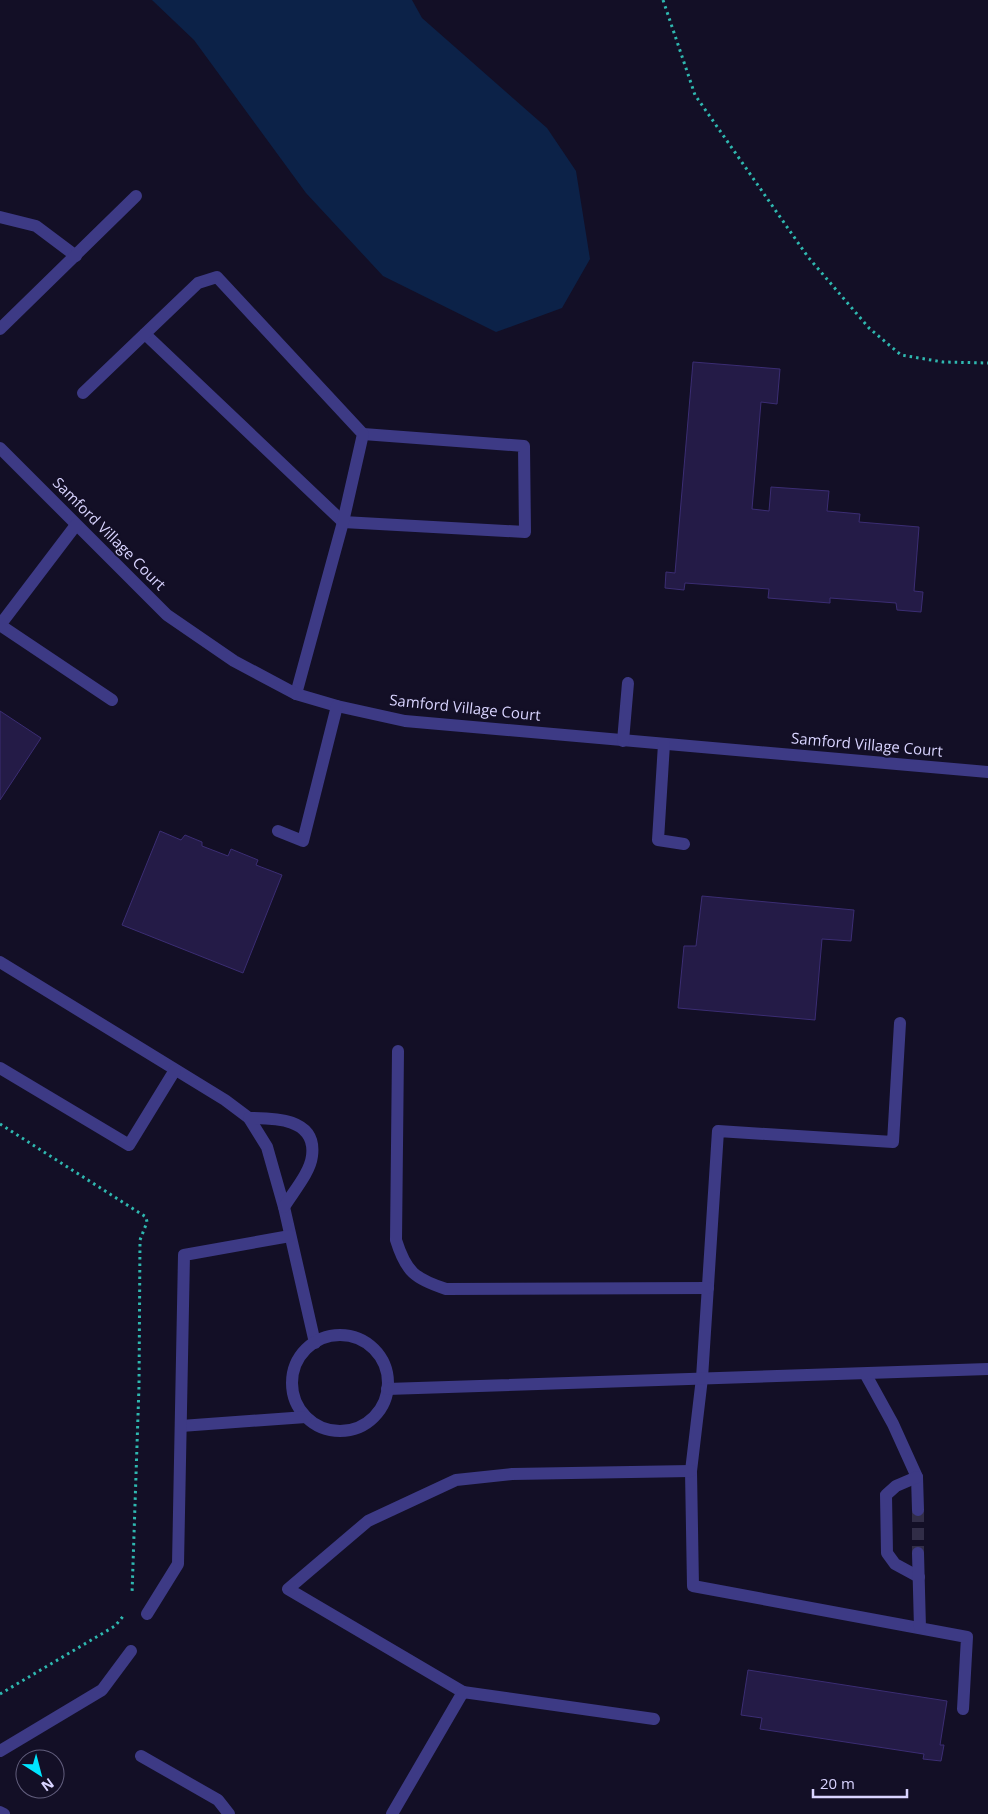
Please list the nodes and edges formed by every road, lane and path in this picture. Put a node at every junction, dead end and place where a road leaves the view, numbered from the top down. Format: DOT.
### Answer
graph roads {
  1 [pos="663,0"];
  2 [pos="136,196"];
  3 [pos="0,217"];
  4 [pos="76,256"];
  5 [pos="0,329"];
  6 [pos="145,334"];
  7 [pos="988,363"];
  8 [pos="83,393"];
  9 [pos="363,434"];
  10 [pos="0,448"];
  11 [pos="343,522"];
  12 [pos="76,525"];
  13 [pos="0,625"];
  14 [pos="628,683"];
  15 [pos="296,694"];
  16 [pos="112,700"];
  17 [pos="338,706"];
  18 [pos="623,741"];
  19 [pos="664,744"];
  20 [pos="988,772"];
  21 [pos="278,832"];
  22 [pos="684,844"];
  23 [pos="0,962"];
  24 [pos="900,1023"];
  25 [pos="398,1051"];
  26 [pos="0,1068"];
  27 [pos="175,1070"];
  28 [pos="249,1118"];
  29 [pos="0,1124"];
  30 [pos="284,1207"];
  31 [pos="290,1236"];
  32 [pos="708,1288"];
  33 [pos="314,1342"];
  34 [pos="988,1369"];
  35 [pos="866,1375"];
  36 [pos="702,1378"];
  37 [pos="387,1389"];
  38 [pos="306,1417"];
  39 [pos="181,1426"];
  40 [pos="691,1471"];
  41 [pos="917,1477"];
  42 [pos="918,1510"];
  43 [pos="918,1553"];
  44 [pos="919,1578"];
  45 [pos="132,1596"];
  46 [pos="127,1611"];
  47 [pos="147,1614"];
  48 [pos="920,1628"];
  49 [pos="131,1651"];
  50 [pos="463,1692"];
  51 [pos="0,1694"];
  52 [pos="963,1709"];
  53 [pos="654,1719"];
  54 [pos="0,1750"];
  55 [pos="141,1756"];
  56 [pos="0,1812"];
  57 [pos="4,1814"];
  58 [pos="229,1814"];
  59 [pos="392,1814"];
  1 -- 7 [label="path"];
  2 -- 4 [label="street"];
  3 -- 4 [label="street"];
  4 -- 5 [label="street"];
  6 -- 8 [label="street"];
  6 -- 9 [label="street"];
  6 -- 11 [label="street"];
  9 -- 11 [label="street"];
  9 -- 11 [label="street"];
  10 -- 12 [label="street, Samford Village Court"];
  11 -- 15 [label="street"];
  12 -- 13 [label="street"];
  12 -- 15 [label="street, Samford Village Court"];
  13 -- 16 [label="street"];
  14 -- 18 [label="street"];
  15 -- 17 [label="street, Samford Village Court"];
  17 -- 18 [label="street, Samford Village Court"];
  17 -- 21 [label="street"];
  18 -- 19 [label="street, Samford Village Court"];
  19 -- 20 [label="street, Samford Village Court"];
  19 -- 22 [label="street"];
  23 -- 27 [label="street"];
  24 -- 32 [label="street"];
  25 -- 32 [label="street"];
  26 -- 27 [label="street"];
  27 -- 28 [label="street"];
  28 -- 30 [label="street"];
  28 -- 30 [label="street"];
  29 -- 45 [label="path"];
  30 -- 31 [label="street"];
  31 -- 33 [label="street"];
  31 -- 39 [label="street"];
  32 -- 36 [label="street"];
  33 -- 37 [label="street"];
  33 -- 38 [label="street"];
  34 -- 35 [label="street"];
  35 -- 36 [label="street"];
  35 -- 41 [label="street"];
  36 -- 37 [label="street"];
  36 -- 40 [label="street"];
  37 -- 38 [label="street"];
  38 -- 39 [label="street"];
  39 -- 47 [label="street"];
  40 -- 48 [label="street"];
  40 -- 50 [label="street"];
  41 -- 42 [label="street"];
  41 -- 44 [label="street"];
  43 -- 44 [label="street"];
  44 -- 48 [label="street"];
  46 -- 51 [label="path"];
  48 -- 52 [label="street"];
  49 -- 54 [label="street"];
  50 -- 53 [label="street"];
  50 -- 59 [label="street"];
  55 -- 58 [label="street"];
  56 -- 57 [label="street"];
}
